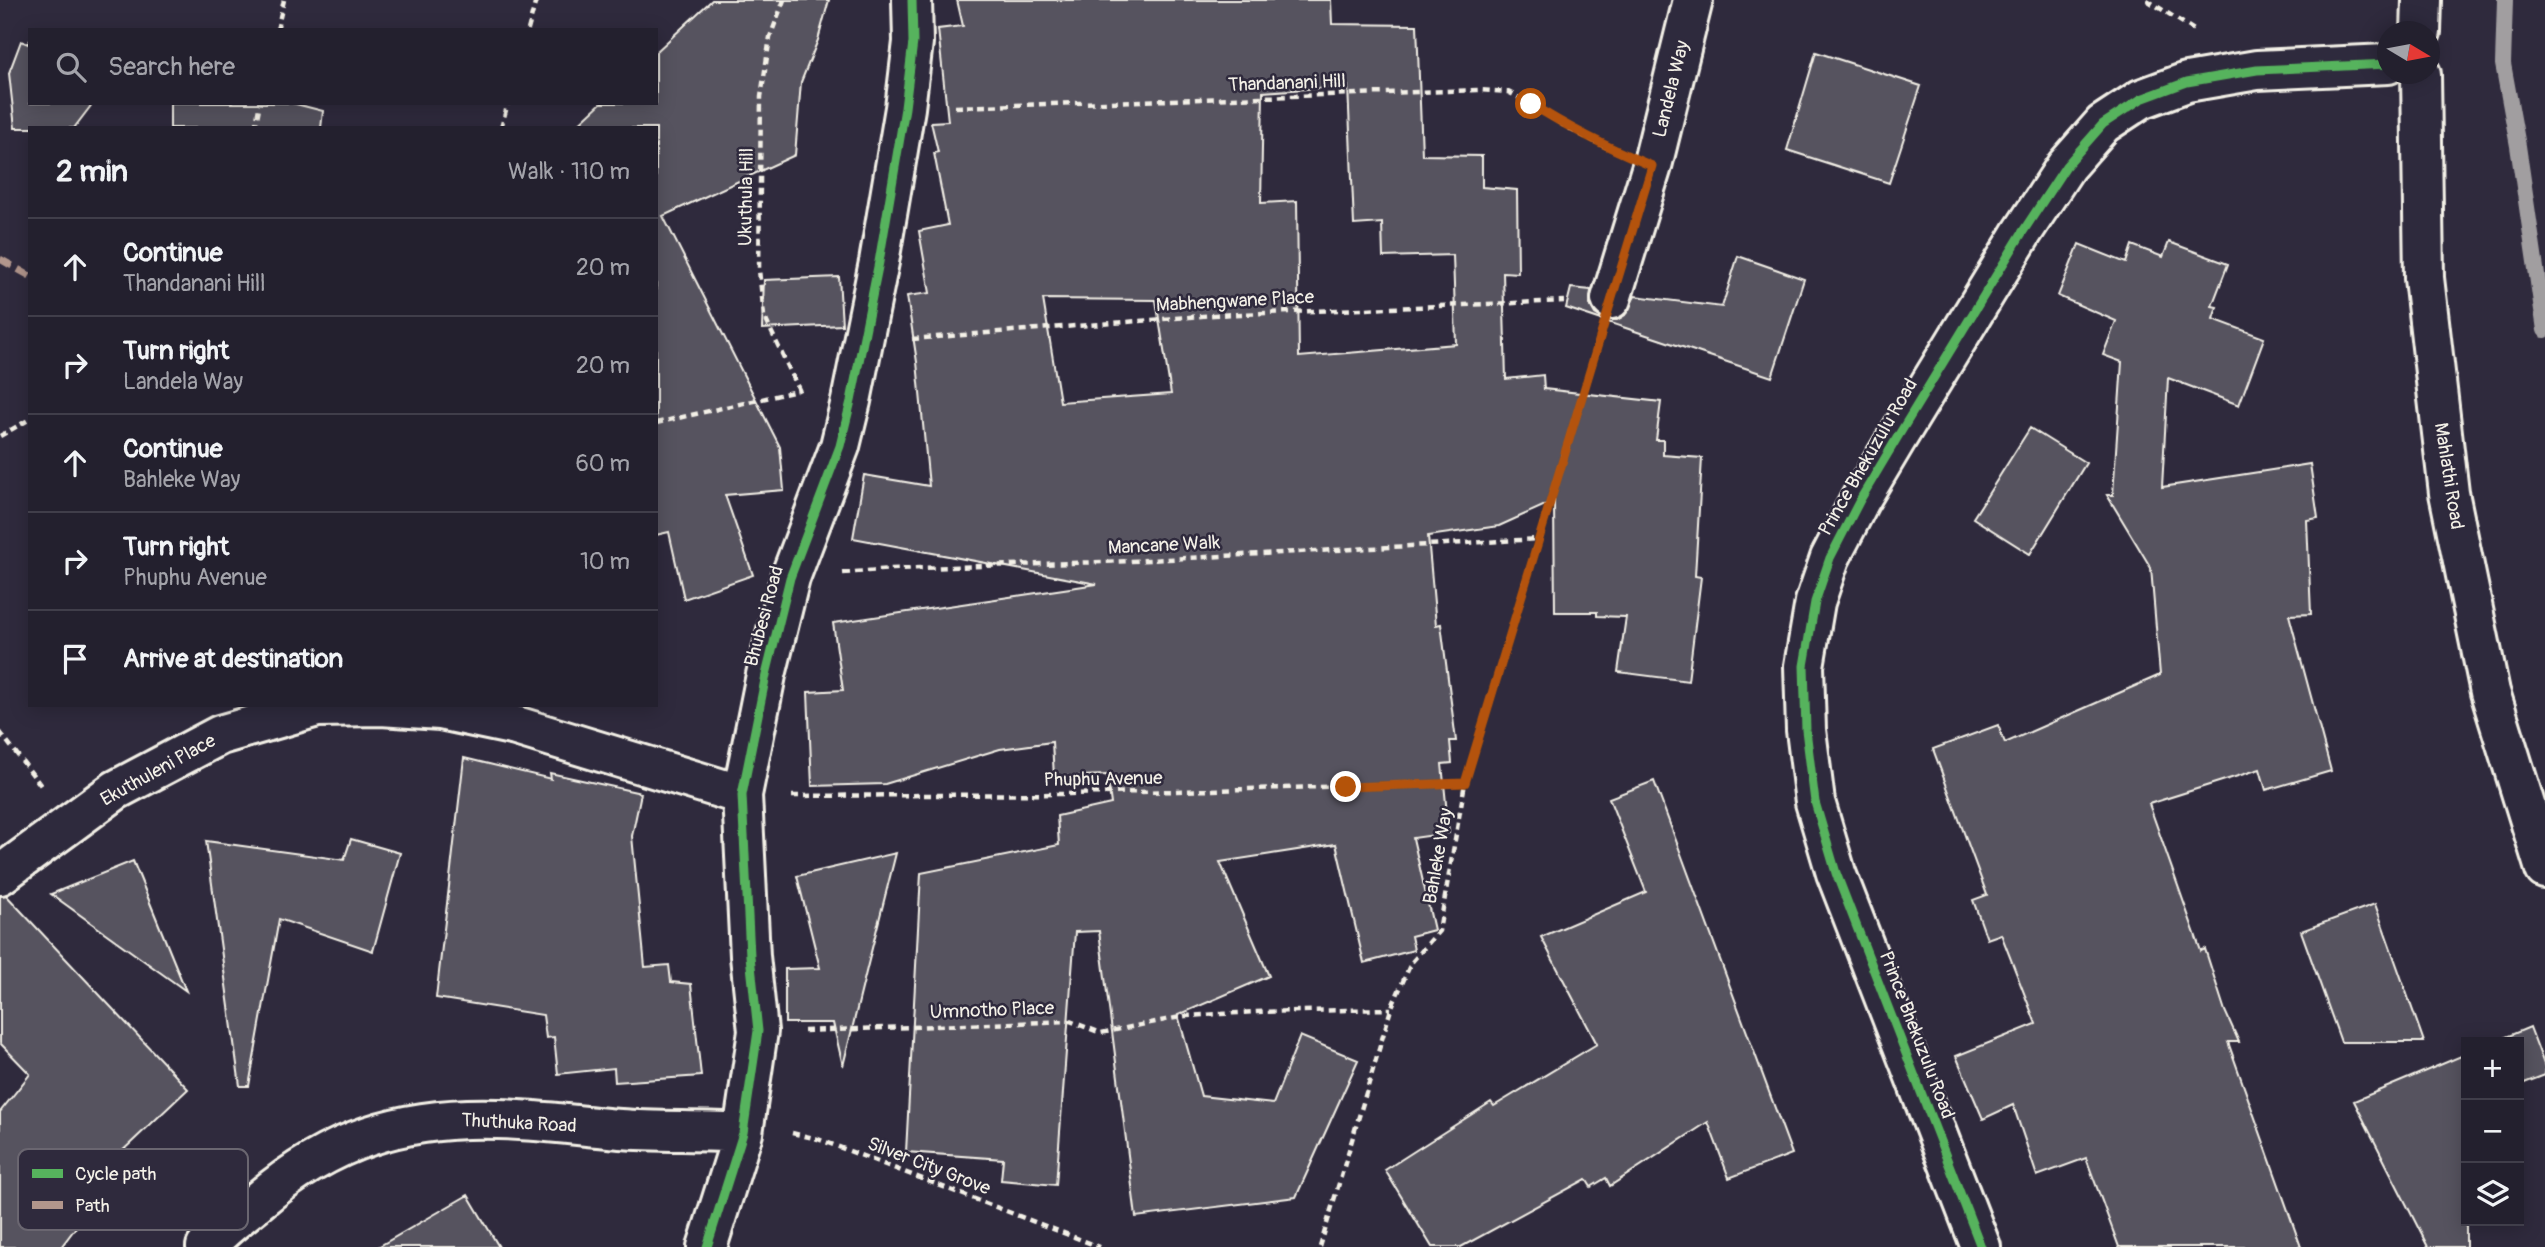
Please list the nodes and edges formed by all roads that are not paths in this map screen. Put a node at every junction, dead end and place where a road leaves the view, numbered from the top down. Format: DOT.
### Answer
graph roads {
  1 [pos="912,0"];
  2 [pos="1693,0"];
  3 [pos="2422,0"];
  4 [pos="2421,21"];
  5 [pos="2377,65"];
  6 [pos="2421,84"];
  7 [pos="1611,299"];
  8 [pos="314,707"];
  9 [pos="396,707"];
  10 [pos="742,795"];
  11 [pos="2545,869"];
  12 [pos="0,875"];
  13 [pos="743,1133"];
  14 [pos="248,1208"];
  15 [pos="222,1230"];
  16 [pos="206,1247"];
  17 [pos="707,1247"];
  18 [pos="1981,1247"];
  1 -- 10 [label="street, Bhubesi Road"];
  2 -- 7 [label="street, Landela Way"];
  3 -- 4 [label="street"];
  5 -- 18 [label="street, Prince Bhekuzulu Road"];
  6 -- 11 [label="street, Mahlathi Road"];
  8 -- 12 [label="street, Ekuthuleni Place"];
  9 -- 10 [label="street, Ekuthuleni Place"];
  10 -- 13 [label="street, Bhubesi Road"];
  13 -- 14 [label="street, Thuthuka Road"];
  13 -- 17 [label="street, Bhubesi Road"];
  15 -- 16 [label="street, Thuthuka Road"];
}
